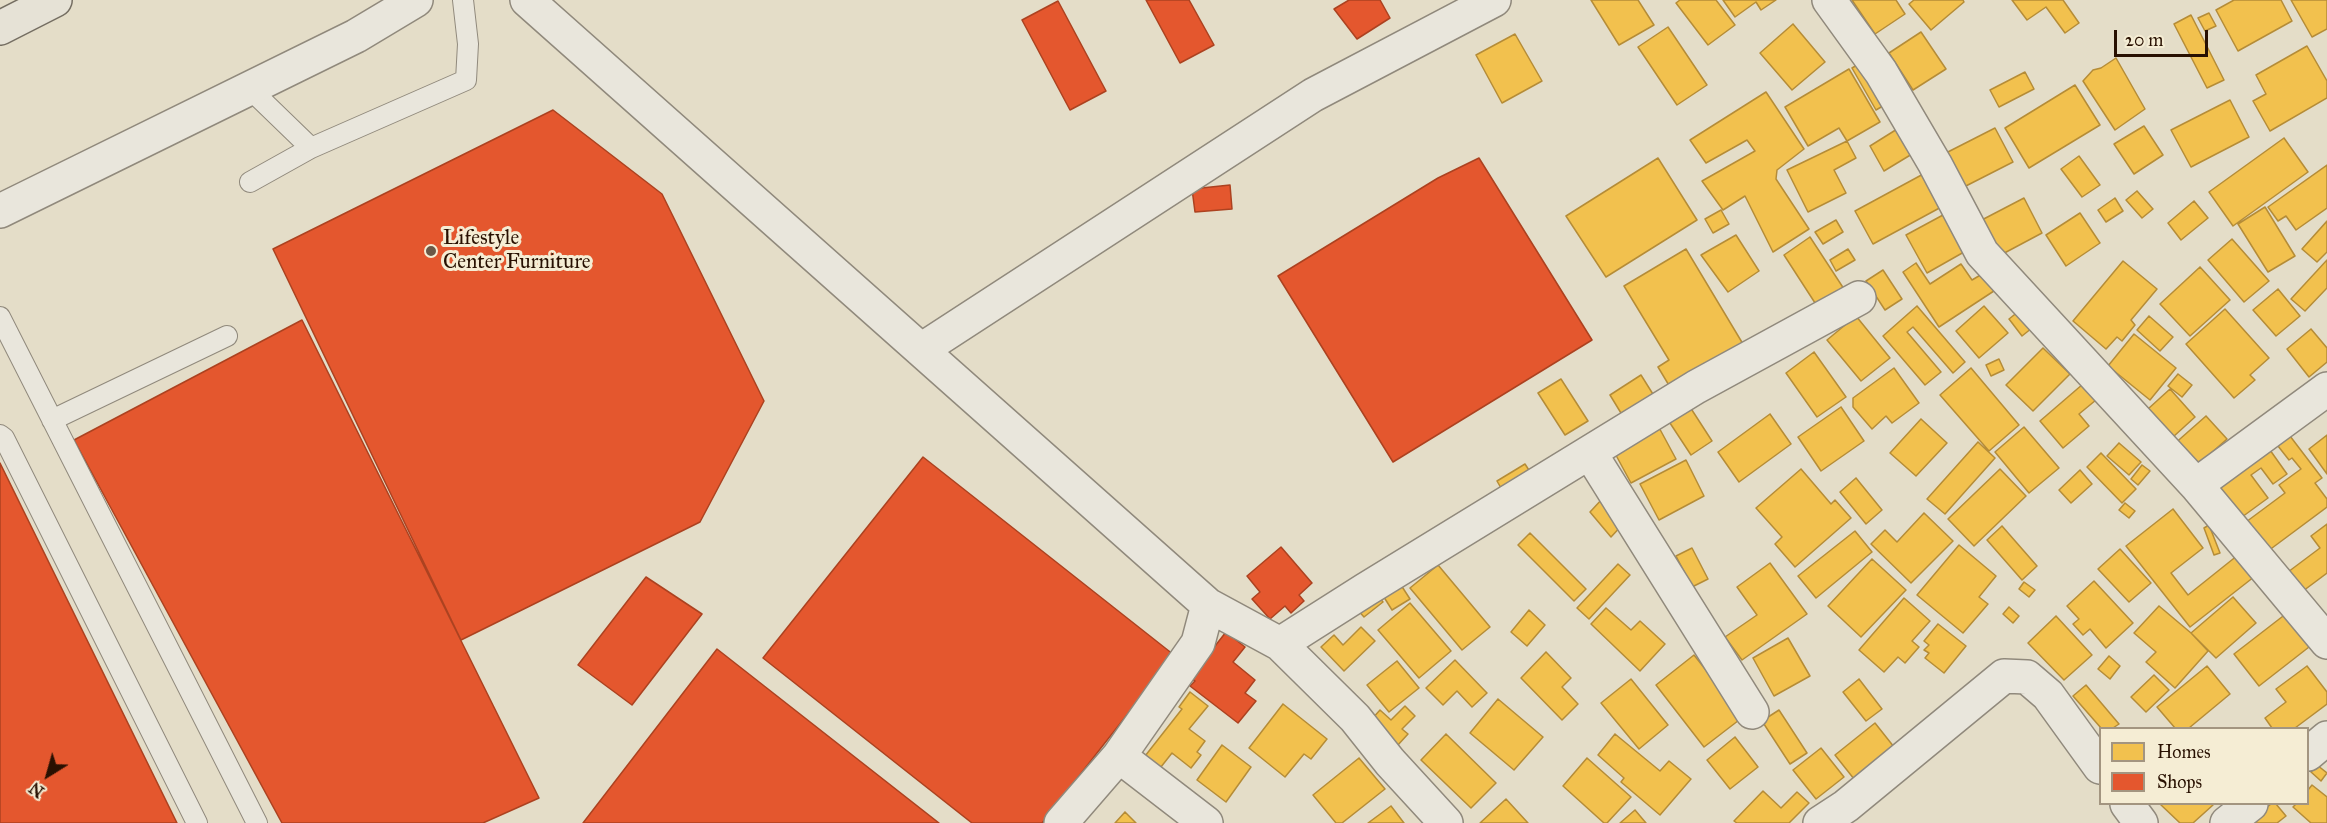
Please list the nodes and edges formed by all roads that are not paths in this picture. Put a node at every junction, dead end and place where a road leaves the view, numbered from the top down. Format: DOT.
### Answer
graph roads {
  1 [pos="55,0"];
  2 [pos="416,0"];
  3 [pos="463,0"];
  4 [pos="526,0"];
  5 [pos="1494,0"];
  6 [pos="1829,0"];
  7 [pos="0,28"];
  8 [pos="249,88"];
  9 [pos="311,148"];
  10 [pos="250,182"];
  11 [pos="0,211"];
  12 [pos="1859,298"];
  13 [pos="0,317"];
  14 [pos="227,336"];
  15 [pos="921,350"];
  16 [pos="2327,389"];
  17 [pos="52,420"];
  18 [pos="0,435"];
  19 [pos="1590,453"];
  20 [pos="2196,485"];
  21 [pos="1208,605"];
  22 [pos="2327,642"];
  23 [pos="1280,644"];
  24 [pos="1752,712"];
  25 [pos="2327,738"];
  26 [pos="2309,752"];
  27 [pos="1119,756"];
  28 [pos="2099,766"];
  29 [pos="2128,805"];
  30 [pos="2250,805"];
  31 [pos="197,823"];
  32 [pos="257,823"];
  33 [pos="1061,823"];
  34 [pos="1206,823"];
  35 [pos="1446,823"];
  36 [pos="1820,823"];
  37 [pos="2141,823"];
  38 [pos="2227,823"];
  1 -- 7 [label="main road"];
  2 -- 8 [label="street"];
  3 -- 9 [label="lane"];
  4 -- 15 [label="street"];
  5 -- 15 [label="street"];
  6 -- 20 [label="street"];
  8 -- 9 [label="lane"];
  8 -- 11 [label="street"];
  9 -- 10 [label="lane"];
  12 -- 19 [label="street"];
  13 -- 17 [label="lane"];
  14 -- 17 [label="lane"];
  15 -- 21 [label="street"];
  16 -- 20 [label="street"];
  17 -- 32 [label="lane"];
  18 -- 31 [label="lane"];
  19 -- 23 [label="street"];
  19 -- 24 [label="street"];
  20 -- 22 [label="street"];
  21 -- 23 [label="street"];
  21 -- 27 [label="street"];
  23 -- 35 [label="street"];
  25 -- 26 [label="street"];
  27 -- 33 [label="street"];
  27 -- 34 [label="street"];
  28 -- 36 [label="street"];
  29 -- 37 [label="street"];
  30 -- 38 [label="street"];
}
